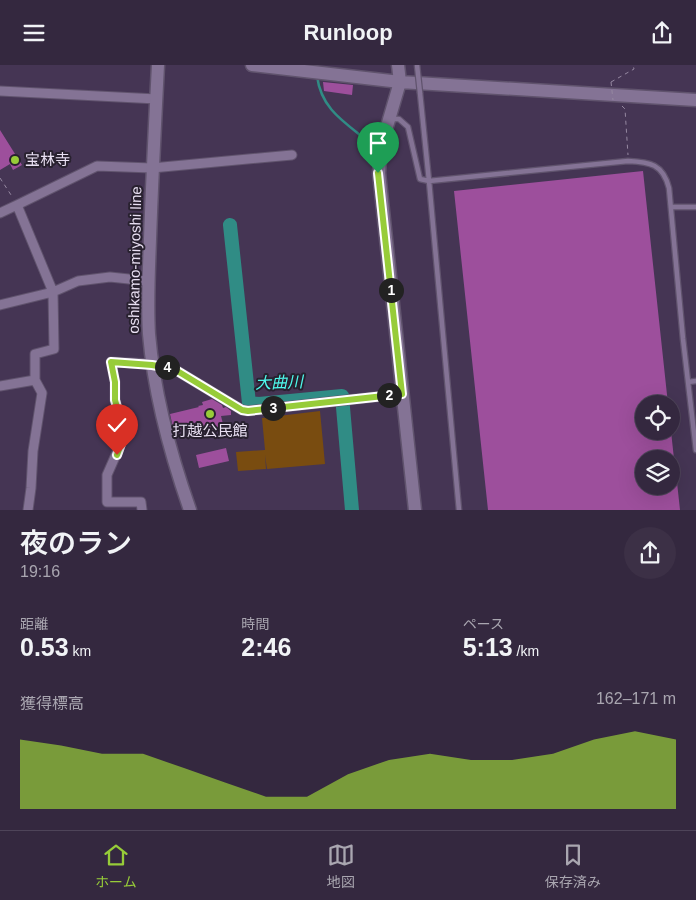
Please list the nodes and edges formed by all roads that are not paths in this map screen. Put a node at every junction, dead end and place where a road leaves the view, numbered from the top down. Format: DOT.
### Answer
graph roads {
  1 [pos="158,65"];
  2 [pos="252,65"];
  3 [pos="398,65"];
  4 [pos="417,65"];
  5 [pos="400,82"];
  6 [pos="0,91"];
  7 [pos="156,99"];
  8 [pos="696,100"];
  9 [pos="390,119"];
  10 [pos="292,155"];
  11 [pos="152,168"];
  12 [pos="429,181"];
  13 [pos="18,205"];
  14 [pos="671,207"];
  15 [pos="696,207"];
  16 [pos="0,213"];
  17 [pos="148,281"];
  18 [pos="53,292"];
  19 [pos="0,305"];
  20 [pos="152,365"];
  21 [pos="35,380"];
  22 [pos="696,381"];
  23 [pos="688,382"];
  24 [pos="0,386"];
  25 [pos="402,394"];
  26 [pos="696,449"];
  27 [pos="28,510"];
  28 [pos="142,510"];
  29 [pos="190,510"];
  30 [pos="415,510"];
  31 [pos="459,510"];
  1 -- 7 [label="street, oshikamo-miyoshi line"];
  2 -- 5 [label="street"];
  3 -- 5 [label="street"];
  4 -- 12 [label="lane, bridge"];
  5 -- 8 [label="street"];
  5 -- 9 [label="street"];
  6 -- 7 [label="street"];
  7 -- 11 [label="street, oshikamo-miyoshi line"];
  9 -- 12 [label="lane"];
  9 -- 25 [label="street"];
  10 -- 11 [label="street"];
  11 -- 13 [label="street"];
  11 -- 17 [label="street, oshikamo-miyoshi line"];
  12 -- 14 [label="lane"];
  12 -- 31 [label="lane"];
  13 -- 16 [label="street"];
  13 -- 18 [label="street"];
  14 -- 15 [label="lane"];
  14 -- 23 [label="lane"];
  17 -- 18 [label="street"];
  17 -- 20 [label="street, oshikamo-miyoshi line"];
  18 -- 19 [label="street"];
  18 -- 21 [label="street"];
  20 -- 25 [label="street"];
  20 -- 28 [label="street"];
  20 -- 29 [label="street, oshikamo-miyoshi line"];
  21 -- 24 [label="street"];
  21 -- 27 [label="street"];
  22 -- 23 [label="lane"];
  23 -- 26 [label="lane"];
  25 -- 30 [label="street"];
}
